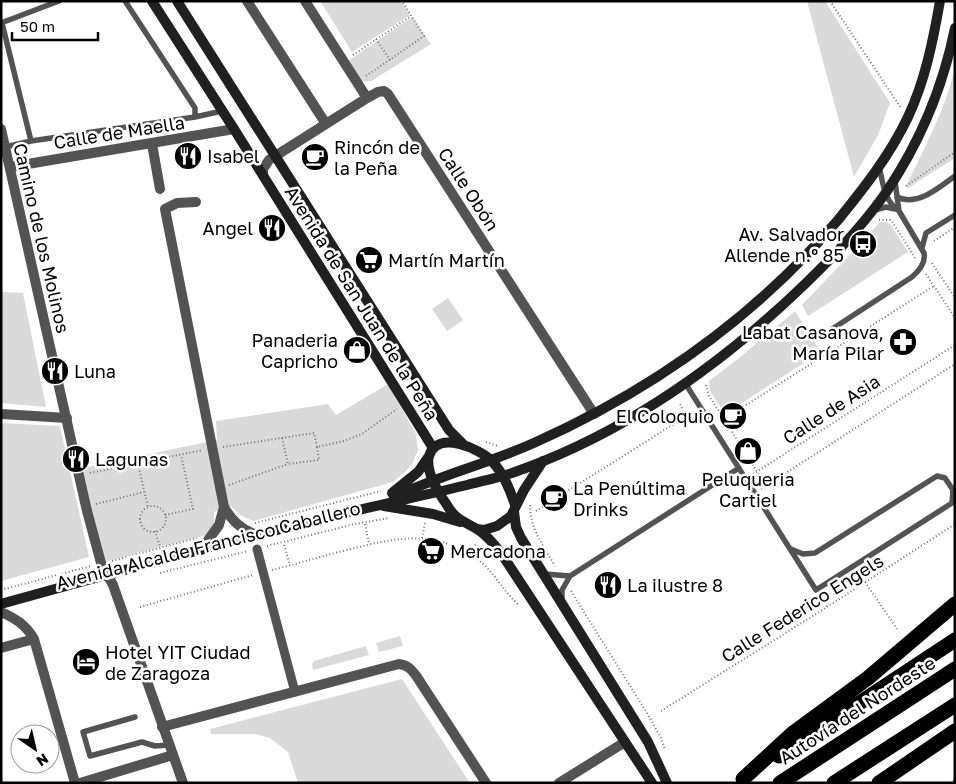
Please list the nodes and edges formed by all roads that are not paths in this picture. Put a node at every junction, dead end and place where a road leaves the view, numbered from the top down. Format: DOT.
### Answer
graph roads {
  1 [pos="59,1"];
  2 [pos="125,1"];
  3 [pos="152,1"];
  4 [pos="177,1"];
  5 [pos="247,1"];
  6 [pos="305,1"];
  7 [pos="940,1"];
  8 [pos="1,23"];
  9 [pos="955,28"];
  10 [pos="367,98"];
  11 [pos="222,111"];
  12 [pos="195,117"];
  13 [pos="326,124"];
  14 [pos="234,129"];
  15 [pos="1,130"];
  16 [pos="31,141"];
  17 [pos="152,144"];
  18 [pos="5,146"];
  19 [pos="276,156"];
  20 [pos="880,166"];
  21 [pos="10,167"];
  22 [pos="262,175"];
  23 [pos="955,176"];
  24 [pos="894,180"];
  25 [pos="160,189"];
  26 [pos="885,194"];
  27 [pos="897,198"];
  28 [pos="196,202"];
  29 [pos="872,211"];
  30 [pos="899,211"];
  31 [pos="955,215"];
  32 [pos="922,248"];
  33 [pos="826,332"];
  34 [pos="685,383"];
  35 [pos="1,414"];
  36 [pos="594,414"];
  37 [pos="66,418"];
  38 [pos="463,444"];
  39 [pos="431,452"];
  40 [pos="491,460"];
  41 [pos="544,460"];
  42 [pos="739,468"];
  43 [pos="503,476"];
  44 [pos="433,480"];
  45 [pos="439,492"];
  46 [pos="378,505"];
  47 [pos="224,507"];
  48 [pos="514,509"];
  49 [pos="462,522"];
  50 [pos="477,529"];
  51 [pos="256,535"];
  52 [pos="257,549"];
  53 [pos="791,549"];
  54 [pos="201,550"];
  55 [pos="542,574"];
  56 [pos="107,575"];
  57 [pos="570,576"];
  58 [pos="1,604"];
  59 [pos="562,604"];
  60 [pos="955,604"];
  61 [pos="1,612"];
  62 [pos="34,639"];
  63 [pos="955,640"];
  64 [pos="1,648"];
  65 [pos="955,669"];
  66 [pos="295,692"];
  67 [pos="955,705"];
  68 [pos="135,717"];
  69 [pos="162,727"];
  70 [pos="955,731"];
  71 [pos="625,742"];
  72 [pos="169,745"];
  73 [pos="173,756"];
  74 [pos="740,781"];
  75 [pos="75,783"];
  76 [pos="80,783"];
  77 [pos="183,783"];
  78 [pos="486,783"];
  79 [pos="560,783"];
  80 [pos="652,783"];
  81 [pos="667,783"];
  82 [pos="780,783"];
  83 [pos="834,783"];
  84 [pos="879,783"];
  1 -- 8 [label="lane"];
  2 -- 12 [label="lane"];
  3 -- 11 [label="main road, Avenida de San Juan de la Peña"];
  4 -- 19 [label="main road, Avenida de San Juan de la Peña"];
  5 -- 13 [label="street"];
  6 -- 10 [label="street"];
  7 -- 20 [label="main road, Avenida Alcalde Francisco Caballero"];
  8 -- 16 [label="lane"];
  9 -- 24 [label="main road, Avenida Alcalde Francisco Caballero"];
  10 -- 13 [label="street, Calle Obón"];
  10 -- 36 [label="street, Calle Obón"];
  11 -- 12 [label="lane"];
  11 -- 14 [label="main road, Avenida de San Juan de la Peña"];
  12 -- 16 [label="lane"];
  13 -- 19 [label="street, Calle Obón"];
  14 -- 17 [label="street, Calle de Maella"];
  14 -- 22 [label="main road, Avenida de San Juan de la Peña"];
  15 -- 18 [label="street, Camino de los Molinos"];
  16 -- 18 [label="lane"];
  17 -- 21 [label="street, Calle de Maella"];
  17 -- 25 [label="street"];
  18 -- 21 [label="street, Camino de los Molinos"];
  19 -- 22 [label="street, Avenida de San Juan de la Peña"];
  19 -- 38 [label="main road, Avenida de San Juan de la Peña"];
  20 -- 26 [label="lane"];
  20 -- 36 [label="main road, Avenida Alcalde Francisco Caballero"];
  21 -- 37 [label="street, Camino de los Molinos"];
  22 -- 39 [label="main road, Avenida de San Juan de la Peña"];
  23 -- 27 [label="lane"];
  24 -- 26 [label="main road, Avenida Alcalde Francisco Caballero"];
  24 -- 27 [label="lane"];
  26 -- 29 [label="main road, Avenida Alcalde Francisco Caballero"];
  26 -- 30 [label="lane"];
  27 -- 30 [label="lane"];
  28 -- 47 [label="street"];
  29 -- 30 [label="lane"];
  29 -- 34 [label="main road, Avenida Alcalde Francisco Caballero"];
  30 -- 32 [label="lane"];
  31 -- 32 [label="lane"];
  32 -- 33 [label="lane"];
  34 -- 41 [label="main road, Avenida Alcalde Francisco Caballero"];
  34 -- 42 [label="lane"];
  35 -- 37 [label="street"];
  36 -- 40 [label="main road, Avenida Alcalde Francisco Caballero"];
  37 -- 56 [label="street, Camino de los Molinos"];
  38 -- 39 [label="main road, Avenida de San Juan de la Peña"];
  38 -- 40 [label="main road, Avenida de San Juan de la Peña"];
  39 -- 44 [label="main road, Avenida de San Juan de la Peña"];
  39 -- 46 [label="main road, Avenida Alcalde Francisco Caballero"];
  40 -- 43 [label="main road, Avenida de San Juan de la Peña"];
  40 -- 44 [label="main road, Avenida Alcalde Francisco Caballero"];
  41 -- 43 [label="main road, Avenida Alcalde Francisco Caballero"];
  41 -- 48 [label="main road"];
  42 -- 53 [label="lane"];
  42 -- 57 [label="lane"];
  43 -- 45 [label="main road, Avenida Alcalde Francisco Caballero"];
  43 -- 48 [label="main road, Avenida de San Juan de la Peña"];
  44 -- 45 [label="main road, Avenida de San Juan de la Peña"];
  44 -- 46 [label="main road, Avenida Alcalde Francisco Caballero"];
  45 -- 46 [label="main road, Avenida Alcalde Francisco Caballero"];
  45 -- 49 [label="main road, Avenida de San Juan de la Peña"];
  46 -- 49 [label="main road, Avenida Alcalde Francisco Caballero"];
  46 -- 51 [label="main road, Avenida Alcalde Francisco Caballero"];
  47 -- 51 [label="street"];
  47 -- 54 [label="street"];
  48 -- 50 [label="main road"];
  48 -- 55 [label="main road, Avenida de San Juan de la Peña"];
  49 -- 50 [label="main road, Avenida Alcalde Francisco Caballero"];
  50 -- 71 [label="main road, Avenida Alcalde Francisco Caballero"];
  51 -- 54 [label="main road, Avenida Alcalde Francisco Caballero"];
  52 -- 66 [label="street"];
  53 -- 53 [label="lane"];
  54 -- 56 [label="main road, Avenida Alcalde Francisco Caballero"];
  55 -- 57 [label="lane"];
  55 -- 59 [label="main road, Avenida de San Juan de la Peña"];
  56 -- 58 [label="main road, Avenida Alcalde Francisco Caballero"];
  56 -- 69 [label="street, Camino de los Molinos"];
  57 -- 59 [label="lane"];
  59 -- 81 [label="main road, Avenida de San Juan de la Peña"];
  60 -- 74 [label="highway"];
  61 -- 62 [label="street"];
  62 -- 64 [label="street"];
  62 -- 75 [label="street"];
  63 -- 74 [label="highway"];
  65 -- 82 [label="highway, Autovía del Nordeste"];
  66 -- 69 [label="street"];
  66 -- 78 [label="street"];
  67 -- 83 [label="highway"];
  68 -- 72 [label="lane"];
  69 -- 72 [label="street, Camino de los Molinos"];
  70 -- 84 [label="highway"];
  71 -- 79 [label="street"];
  71 -- 80 [label="main road, Avenida Alcalde Francisco Caballero"];
  72 -- 73 [label="street, Camino de los Molinos"];
  73 -- 76 [label="street"];
  73 -- 77 [label="street, Camino de los Molinos"];
}
